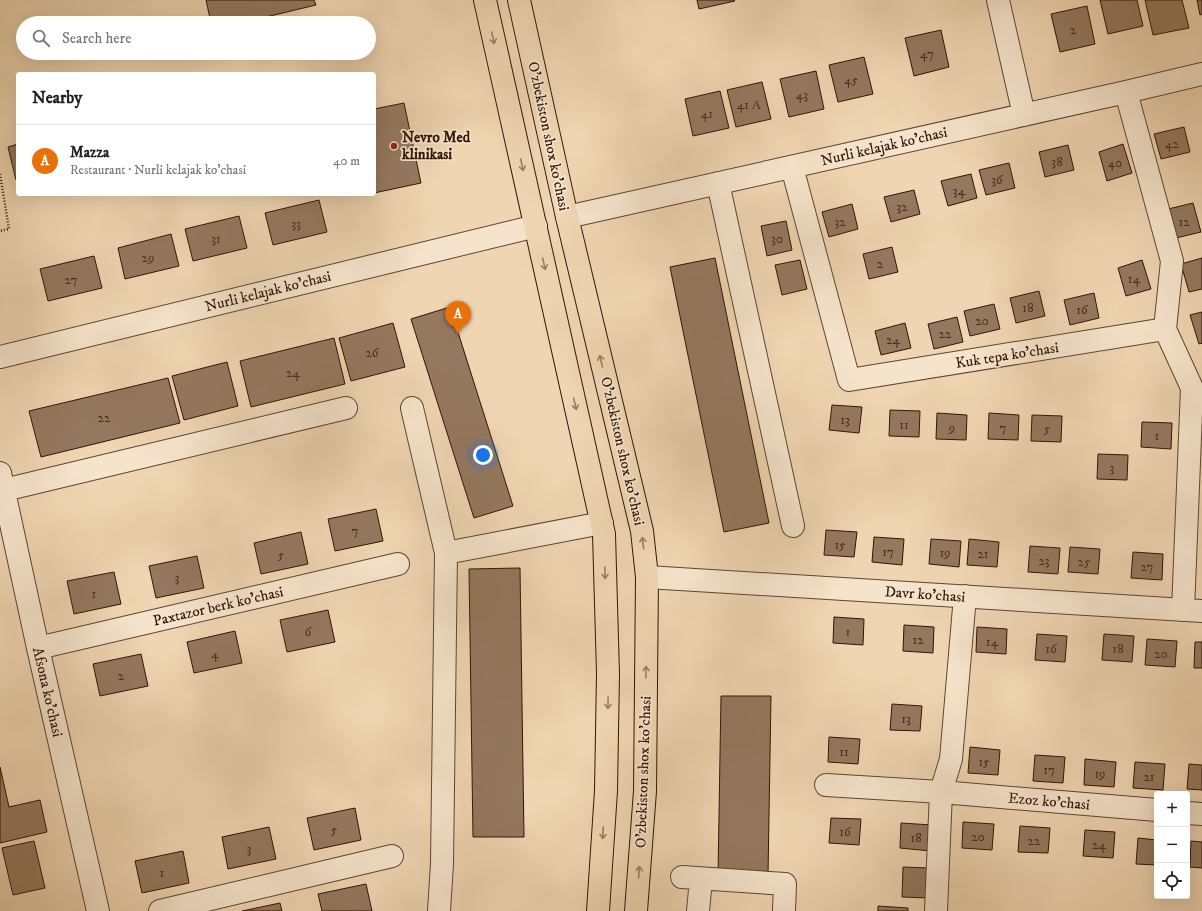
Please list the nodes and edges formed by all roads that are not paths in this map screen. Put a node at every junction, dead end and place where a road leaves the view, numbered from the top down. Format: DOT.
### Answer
graph roads {
  1 [pos="485,0"];
  2 [pos="519,0"];
  3 [pos="998,0"];
  4 [pos="1202,74"];
  5 [pos="1126,92"];
  6 [pos="1024,115"];
  7 [pos="792,167"];
  8 [pos="718,184"];
  9 [pos="567,217"];
  10 [pos="536,226"];
  11 [pos="1165,329"];
  12 [pos="0,356"];
  13 [pos="346,408"];
  14 [pos="412,408"];
  15 [pos="2,482"];
  16 [pos="602,523"];
  17 [pos="793,526"];
  18 [pos="446,553"];
  19 [pos="398,564"];
  20 [pos="647,577"];
  21 [pos="965,596"];
  22 [pos="1192,611"];
  23 [pos="38,648"];
  24 [pos="826,786"];
  25 [pos="941,792"];
  26 [pos="1154,810"];
  27 [pos="1190,813"];
  28 [pos="1202,814"];
  29 [pos="392,856"];
  30 [pos="98,911"];
  31 [pos="160,911"];
  32 [pos="439,911"];
  33 [pos="598,911"];
  34 [pos="636,911"];
  35 [pos="698,911"];
  36 [pos="784,911"];
  37 [pos="936,911"];
  1 -- 10 [label="main road, one-way"];
  2 -- 9 [label="main road, O'zbekiston shox ko'chasi"];
  3 -- 6 [label="street"];
  4 -- 5 [label="street, Nurli kelajak ko'chasi"];
  5 -- 6 [label="street, Nurli kelajak ko'chasi"];
  5 -- 11 [label="street"];
  6 -- 7 [label="street, Nurli kelajak ko'chasi"];
  7 -- 8 [label="street, Nurli kelajak ko'chasi"];
  7 -- 11 [label="street, Kuk tepa ko'chasi"];
  8 -- 9 [label="street, Nurli kelajak ko'chasi"];
  8 -- 17 [label="street"];
  20 -- 9 [label="main road, O'zbekiston shox ko'chasi, one-way"];
  10 -- 12 [label="street, Nurli kelajak ko'chasi"];
  10 -- 16 [label="main road, one-way"];
  11 -- 22 [label="street"];
  13 -- 15 [label="street"];
  14 -- 18 [label="street"];
  15 -- 23 [label="street, Afsona ko'chasi"];
  16 -- 18 [label="street"];
  16 -- 33 [label="main road, one-way"];
  18 -- 32 [label="street"];
  19 -- 23 [label="street, Paxtazor berk ko'chasi"];
  20 -- 21 [label="street, Davr ko'chasi"];
  34 -- 20 [label="main road, O'zbekiston shox ko'chasi, one-way"];
  21 -- 22 [label="street, Davr ko'chasi"];
  21 -- 25 [label="street"];
  23 -- 30 [label="street, Afsona ko'chasi"];
  24 -- 25 [label="street, Ezoz ko'chasi"];
  25 -- 26 [label="street, Ezoz ko'chasi"];
  25 -- 37 [label="street"];
  27 -- 28 [label="street"];
  29 -- 31 [label="street"];
  35 -- 36 [label="street"];
}
